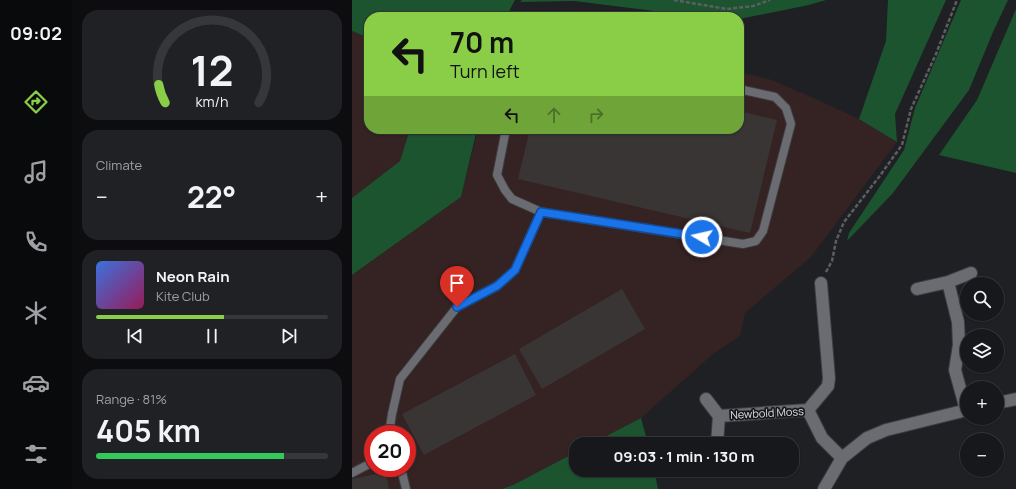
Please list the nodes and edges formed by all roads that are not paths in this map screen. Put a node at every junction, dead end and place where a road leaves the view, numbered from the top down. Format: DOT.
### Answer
graph roads {
  1 [pos="744,90"];
  2 [pos="505,134"];
  3 [pos="541,212"];
  4 [pos="971,273"];
  5 [pos="948,282"];
  6 [pos="821,283"];
  7 [pos="917,289"];
  8 [pos="960,388"];
  9 [pos="706,399"];
  10 [pos="1016,399"];
  11 [pos="1004,402"];
  12 [pos="808,410"];
  13 [pos="960,412"];
  14 [pos="719,416"];
  15 [pos="391,422"];
  16 [pos="390,425"];
  17 [pos="392,425"];
  18 [pos="718,437"];
  19 [pos="842,458"];
  20 [pos="364,467"];
  21 [pos="352,473"];
  22 [pos="403,477"];
  23 [pos="406,489"];
  24 [pos="824,489"];
  1 -- 3 [label="lane"];
  2 -- 3 [label="lane"];
  3 -- 15 [label="lane"];
  4 -- 5 [label="street"];
  5 -- 7 [label="street"];
  5 -- 8 [label="street"];
  6 -- 12 [label="street"];
  9 -- 14 [label="street"];
  10 -- 11 [label="street"];
  12 -- 14 [label="street, Newbold Moss"];
  12 -- 19 [label="street, Newbold Moss"];
  13 -- 19 [label="street"];
  14 -- 18 [label="street, Newbold Moss"];
  15 -- 16 [label="lane"];
  15 -- 17 [label="lane"];
  19 -- 24 [label="street"];
  20 -- 21 [label="lane"];
  22 -- 23 [label="lane"];
}
